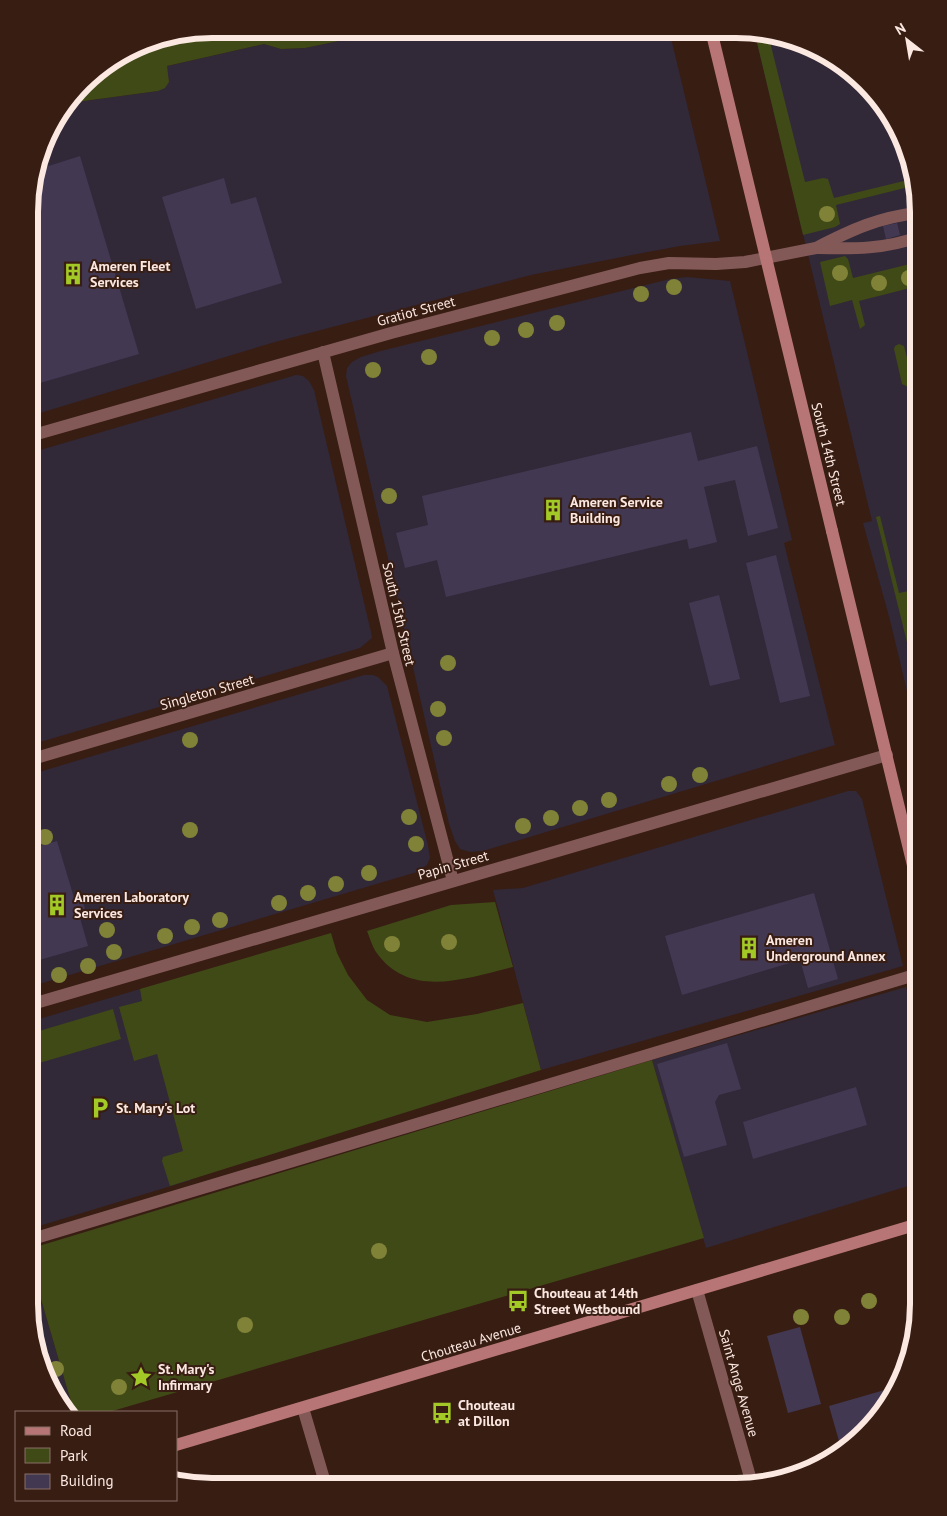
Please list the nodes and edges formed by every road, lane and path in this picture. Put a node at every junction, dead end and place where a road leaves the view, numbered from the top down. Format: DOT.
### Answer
graph roads {
  1 [pos="713,38"];
  2 [pos="910,215"];
  3 [pos="910,239"];
  4 [pos="816,248"];
  5 [pos="323,352"];
  6 [pos="38,434"];
  7 [pos="393,653"];
  8 [pos="887,755"];
  9 [pos="38,758"];
  10 [pos="909,850"];
  11 [pos="453,880"];
  12 [pos="909,977"];
  13 [pos="38,1002"];
  14 [pos="909,1227"];
  15 [pos="38,1237"];
  16 [pos="696,1290"];
  17 [pos="303,1408"];
  18 [pos="178,1445"];
  19 [pos="750,1477"];
  20 [pos="324,1478"];
  1 -- 8 [label="main road, South 14th Street, bridge"];
  2 -- 4 [label="street, Gratiot Street"];
  3 -- 4 [label="street, Gratiot Street"];
  4 -- 5 [label="street, Gratiot Street"];
  5 -- 6 [label="street, Gratiot Street"];
  5 -- 7 [label="street, South 15th Street"];
  7 -- 9 [label="street, Singleton Street"];
  7 -- 11 [label="street, South 15th Street"];
  8 -- 10 [label="main road, South 14th Street"];
  8 -- 11 [label="street, Papin Street"];
  11 -- 13 [label="street, Papin Street"];
  12 -- 15 [label="street"];
  14 -- 16 [label="main road, Chouteau Avenue"];
  16 -- 17 [label="main road, Chouteau Avenue"];
  16 -- 19 [label="street, Saint Ange Avenue"];
  17 -- 18 [label="main road, Chouteau Avenue"];
  17 -- 20 [label="street"];
}
